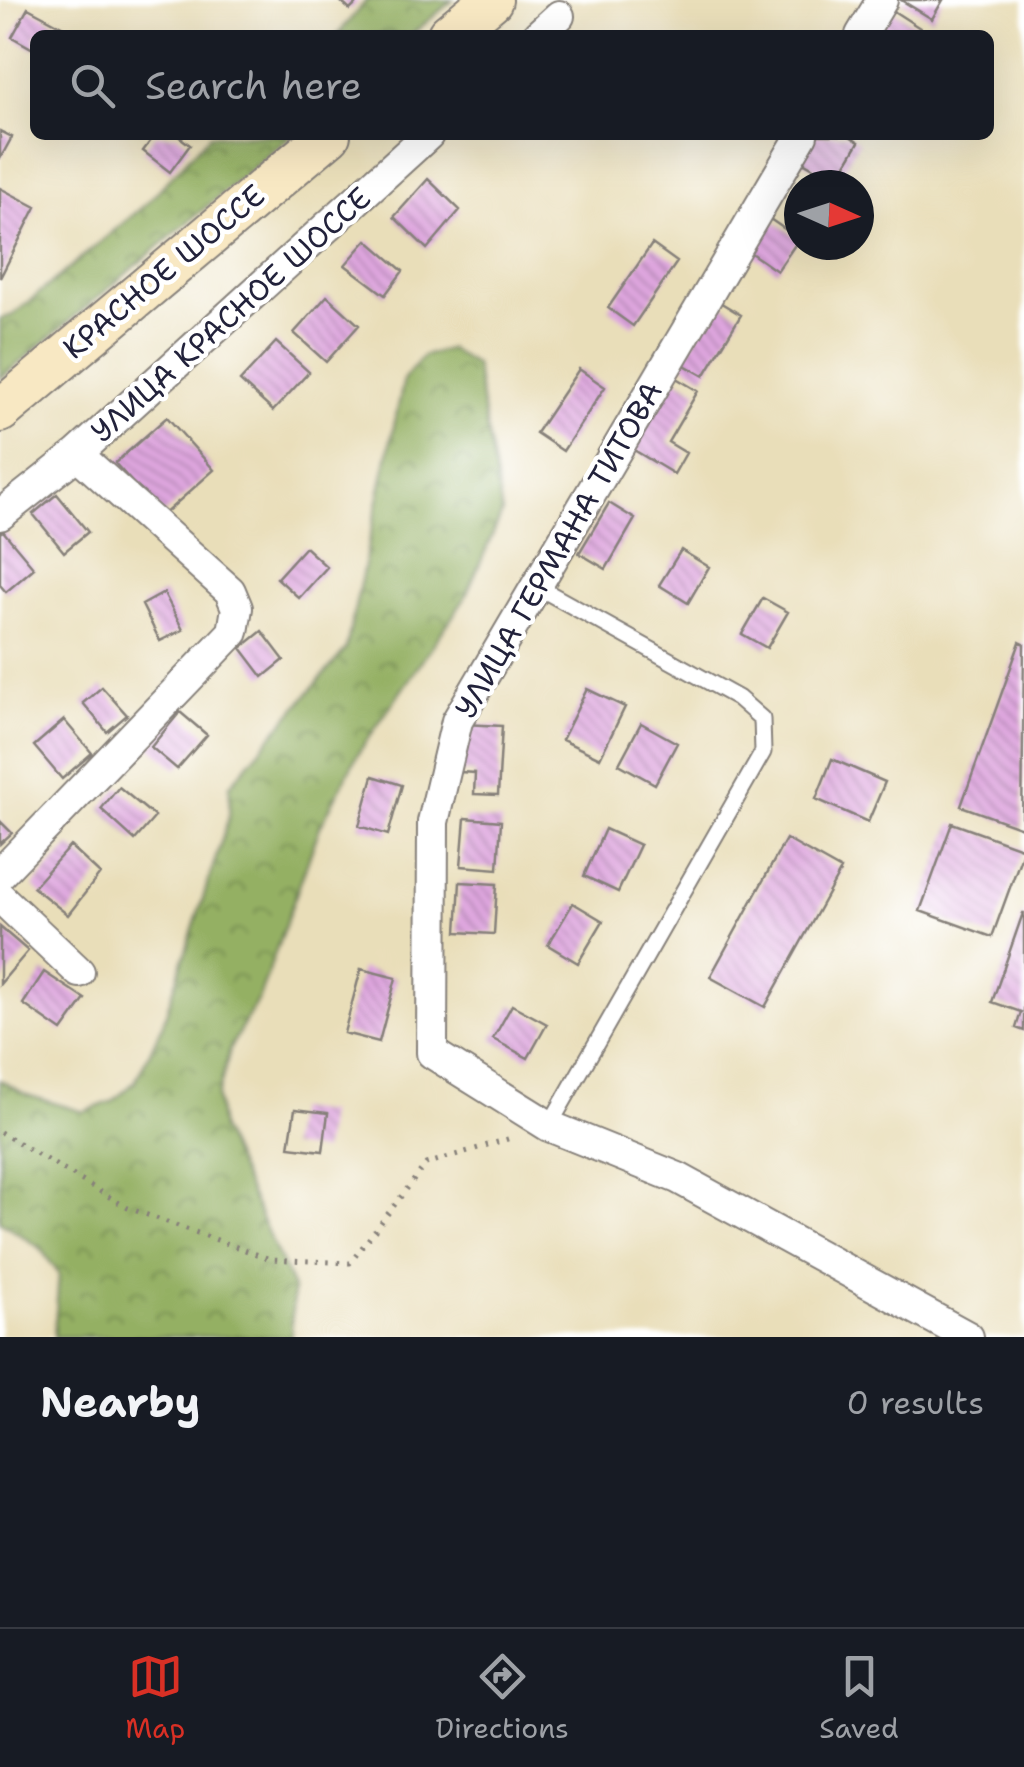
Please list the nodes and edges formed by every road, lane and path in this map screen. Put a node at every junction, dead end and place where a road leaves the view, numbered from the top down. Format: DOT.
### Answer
graph roads {
  1 [pos="491,0"];
  2 [pos="882,0"];
  3 [pos="455,30"];
  4 [pos="864,30"];
  5 [pos="323,140"];
  6 [pos="423,140"];
  7 [pos="799,140"];
  8 [pos="0,412"];
  9 [pos="78,454"];
  10 [pos="0,515"];
  11 [pos="536,586"];
  12 [pos="0,874"];
  13 [pos="0,898"];
  14 [pos="79,972"];
  15 [pos="549,1126"];
  16 [pos="0,1132"];
  17 [pos="968,1337"];
  1 -- 3 [label="main road"];
  2 -- 4 [label="street"];
  5 -- 8 [label="main road, КРАСНОЕ ШОССЕ"];
  6 -- 9 [label="street, УЛИЦА КРАСНОЕ ШОССЕ"];
  7 -- 11 [label="street, УЛИЦА ГЕРМАНА ТИТОВА"];
  9 -- 10 [label="street, УЛИЦА КРАСНОЕ ШОССЕ"];
  9 -- 12 [label="street, УЛИЦА КРАСНОЕ ШОССЕ"];
  11 -- 15 [label="street, УЛИЦА ГЕРМАНА ТИТОВА"];
  11 -- 15 [label="lane"];
  13 -- 14 [label="street"];
  15 -- 16 [label="path"];
  15 -- 17 [label="street, УЛИЦА ГЕРМАНА ТИТОВА"];
}
